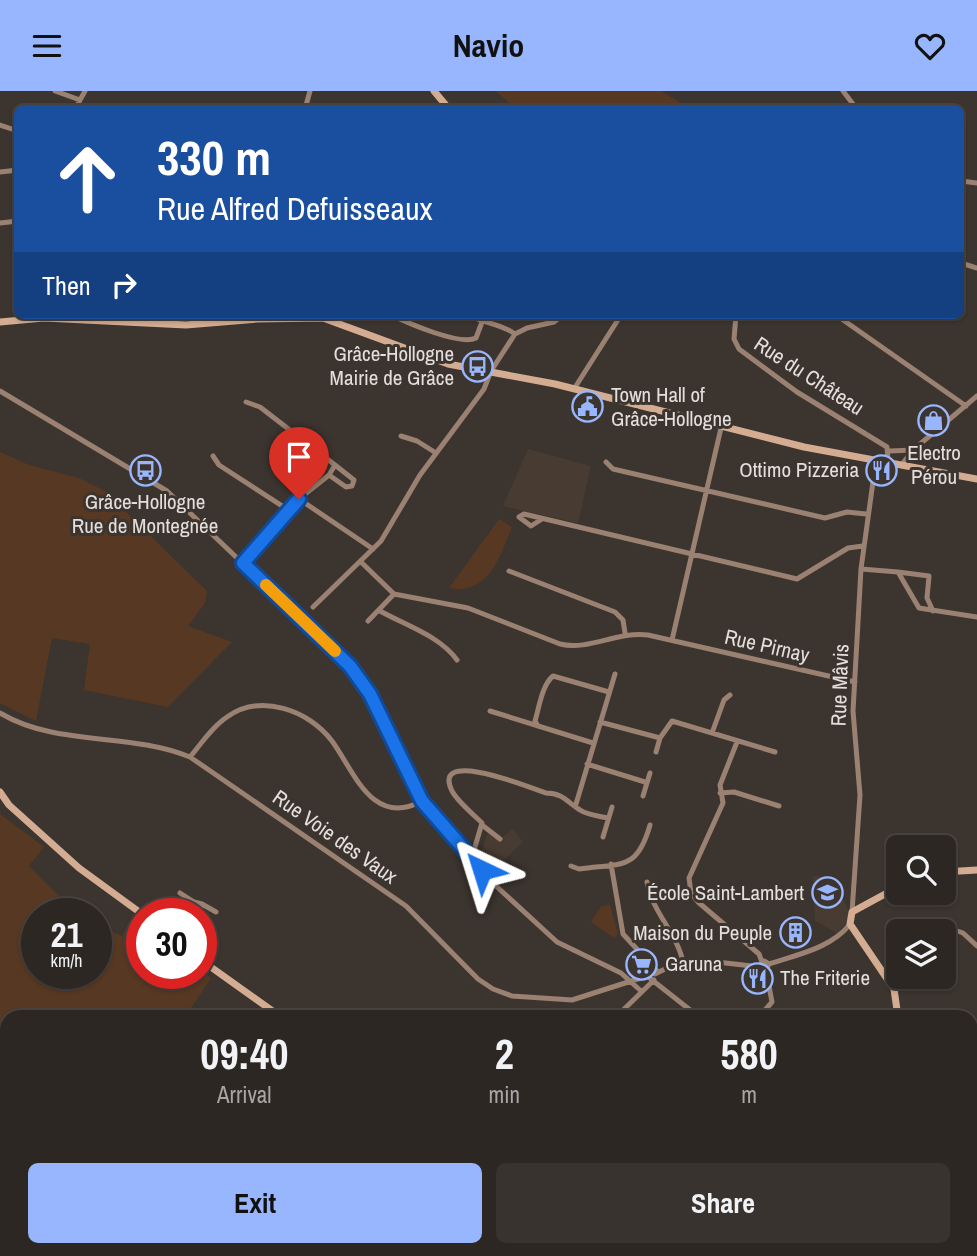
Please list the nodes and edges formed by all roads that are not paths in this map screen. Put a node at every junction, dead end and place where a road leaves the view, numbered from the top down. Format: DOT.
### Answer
graph roads {
  1 [pos="55,91"];
  2 [pos="85,91"];
  3 [pos="435,91"];
  4 [pos="80,100"];
  5 [pos="77,105"];
  6 [pos="446,105"];
  7 [pos="33,319"];
  8 [pos="64,319"];
  9 [pos="258,319"];
  10 [pos="332,319"];
  11 [pos="401,319"];
  12 [pos="476,319"];
  13 [pos="557,319"];
  14 [pos="619,319"];
  15 [pos="736,319"];
  16 [pos="842,319"];
  17 [pos="0,322"];
  18 [pos="482,322"];
  19 [pos="515,334"];
  20 [pos="491,371"];
  21 [pos="575,389"];
  22 [pos="0,391"];
  23 [pos="977,396"];
  24 [pos="246,402"];
  25 [pos="966,406"];
  26 [pos="721,428"];
  27 [pos="401,436"];
  28 [pos="913,450"];
  29 [pos="890,451"];
  30 [pos="436,453"];
  31 [pos="212,456"];
  32 [pos="876,460"];
  33 [pos="888,461"];
  34 [pos="606,462"];
  35 [pos="903,463"];
  36 [pos="335,465"];
  37 [pos="330,475"];
  38 [pos="977,478"];
  39 [pos="706,491"];
  40 [pos="299,499"];
  41 [pos="290,511"];
  42 [pos="866,514"];
  43 [pos="542,519"];
  44 [pos="863,546"];
  45 [pos="373,549"];
  46 [pos="691,554"];
  47 [pos="362,562"];
  48 [pos="243,563"];
  49 [pos="861,569"];
  50 [pos="509,572"];
  51 [pos="898,572"];
  52 [pos="919,575"];
  53 [pos="909,586"];
  54 [pos="394,594"];
  55 [pos="914,598"];
  56 [pos="927,598"];
  57 [pos="313,607"];
  58 [pos="380,611"];
  59 [pos="933,611"];
  60 [pos="977,617"];
  61 [pos="368,621"];
  62 [pos="625,633"];
  63 [pos="672,640"];
  64 [pos="457,660"];
  65 [pos="615,674"];
  66 [pos="855,682"];
  67 [pos="609,691"];
  68 [pos="730,695"];
  69 [pos="490,711"];
  70 [pos="0,713"];
  71 [pos="600,722"];
  72 [pos="538,726"];
  73 [pos="712,733"];
  74 [pos="660,738"];
  75 [pos="737,742"];
  76 [pos="593,743"];
  77 [pos="656,752"];
  78 [pos="775,752"];
  79 [pos="190,757"];
  80 [pos="587,764"];
  81 [pos="650,773"];
  82 [pos="645,782"];
  83 [pos="0,792"];
  84 [pos="720,793"];
  85 [pos="643,796"];
  86 [pos="422,801"];
  87 [pos="0,802"];
  88 [pos="576,804"];
  89 [pos="9,805"];
  90 [pos="779,806"];
  91 [pos="612,807"];
  92 [pos="608,818"];
  93 [pos="482,825"];
  94 [pos="650,825"];
  95 [pos="603,837"];
  96 [pos="500,839"];
  97 [pos="472,857"];
  98 [pos="611,864"];
  99 [pos="571,866"];
  100 [pos="977,870"];
  101 [pos="956,871"];
  102 [pos="647,882"];
  103 [pos="180,893"];
  104 [pos="886,894"];
  105 [pos="188,898"];
  106 [pos="126,902"];
  107 [pos="852,912"];
  108 [pos="850,923"];
  109 [pos="956,931"];
  110 [pos="977,946"];
  111 [pos="683,962"];
  112 [pos="764,966"];
  113 [pos="217,971"];
  114 [pos="658,972"];
  115 [pos="651,978"];
  116 [pos="632,982"];
  117 [pos="642,991"];
  118 [pos="271,1010"];
  119 [pos="622,1010"];
  120 [pos="690,1010"];
  121 [pos="765,1010"];
  122 [pos="897,1010"];
  1 -- 4 [label="street"];
  2 -- 4 [label="street"];
  3 -- 6 [label="street"];
  4 -- 5 [label="street"];
  7 -- 17 [label="street"];
  8 -- 9 [label="street"];
  10 -- 20 [label="street"];
  11 -- 18 [label="street"];
  12 -- 18 [label="street"];
  13 -- 19 [label="street"];
  14 -- 21 [label="street"];
  15 -- 29 [label="street, Rue du Château"];
  16 -- 25 [label="street"];
  18 -- 19 [label="street"];
  19 -- 20 [label="street"];
  20 -- 21 [label="street"];
  20 -- 30 [label="street"];
  21 -- 26 [label="street"];
  22 -- 48 [label="street"];
  23 -- 25 [label="street"];
  24 -- 36 [label="street"];
  25 -- 28 [label="street"];
  26 -- 32 [label="street"];
  26 -- 39 [label="street"];
  27 -- 30 [label="street"];
  28 -- 29 [label="street"];
  28 -- 35 [label="street"];
  29 -- 33 [label="street"];
  30 -- 45 [label="street"];
  31 -- 41 [label="street"];
  32 -- 33 [label="street"];
  32 -- 42 [label="street, Rue Mâvis"];
  33 -- 35 [label="street"];
  34 -- 39 [label="street"];
  35 -- 38 [label="street"];
  36 -- 37 [label="street"];
  36 -- 37 [label="street"];
  37 -- 40 [label="street"];
  39 -- 42 [label="street"];
  39 -- 46 [label="street"];
  40 -- 41 [label="street"];
  40 -- 45 [label="street"];
  41 -- 48 [label="street"];
  42 -- 44 [label="street, Rue Mâvis"];
  43 -- 46 [label="street"];
  44 -- 46 [label="street"];
  44 -- 49 [label="street, Rue Mâvis"];
  45 -- 47 [label="street"];
  46 -- 63 [label="street"];
  47 -- 54 [label="street"];
  47 -- 57 [label="street"];
  48 -- 86 [label="street"];
  49 -- 51 [label="street"];
  49 -- 66 [label="street, Rue Mâvis"];
  50 -- 62 [label="street"];
  51 -- 52 [label="street"];
  51 -- 53 [label="street"];
  52 -- 53 [label="street"];
  52 -- 56 [label="street"];
  53 -- 55 [label="street"];
  54 -- 58 [label="street"];
  54 -- 62 [label="street"];
  55 -- 56 [label="street"];
  55 -- 59 [label="street"];
  56 -- 59 [label="street"];
  58 -- 61 [label="street"];
  58 -- 64 [label="street"];
  59 -- 60 [label="street"];
  62 -- 63 [label="street, Rue Pirnay"];
  63 -- 66 [label="street, Rue Pirnay"];
  65 -- 67 [label="street"];
  66 -- 107 [label="street, Rue Mâvis"];
  67 -- 71 [label="street"];
  67 -- 72 [label="street"];
  68 -- 73 [label="street"];
  69 -- 72 [label="street"];
  70 -- 79 [label="street, Rue Voie des Vaux"];
  71 -- 74 [label="street"];
  71 -- 76 [label="street"];
  72 -- 76 [label="street"];
  73 -- 74 [label="street"];
  73 -- 75 [label="street"];
  74 -- 77 [label="street"];
  75 -- 78 [label="street"];
  75 -- 84 [label="street"];
  76 -- 80 [label="street"];
  79 -- 86 [label="street"];
  79 -- 116 [label="street, Rue Voie des Vaux"];
  80 -- 82 [label="street"];
  80 -- 88 [label="street"];
  81 -- 82 [label="street"];
  82 -- 85 [label="street"];
  83 -- 89 [label="street"];
  84 -- 90 [label="street"];
  84 -- 112 [label="street"];
  86 -- 97 [label="street"];
  87 -- 89 [label="street"];
  88 -- 92 [label="street"];
  88 -- 93 [label="street"];
  89 -- 106 [label="street"];
  91 -- 92 [label="street"];
  92 -- 95 [label="street"];
  93 -- 96 [label="street"];
  93 -- 97 [label="street"];
  94 -- 98 [label="street"];
  97 -- 116 [label="street"];
  98 -- 99 [label="street"];
  98 -- 114 [label="street"];
  100 -- 101 [label="street"];
  102 -- 111 [label="street"];
  103 -- 105 [label="street"];
  104 -- 107 [label="street"];
  107 -- 108 [label="street"];
  108 -- 112 [label="street"];
  108 -- 122 [label="street"];
  109 -- 110 [label="street"];
  111 -- 112 [label="street"];
  111 -- 114 [label="street"];
  112 -- 121 [label="street"];
  113 -- 118 [label="street"];
  114 -- 115 [label="street"];
  115 -- 116 [label="street, Rue Voie des Vaux"];
  115 -- 117 [label="street"];
  115 -- 120 [label="street"];
  116 -- 117 [label="street"];
  117 -- 119 [label="street"];
}
